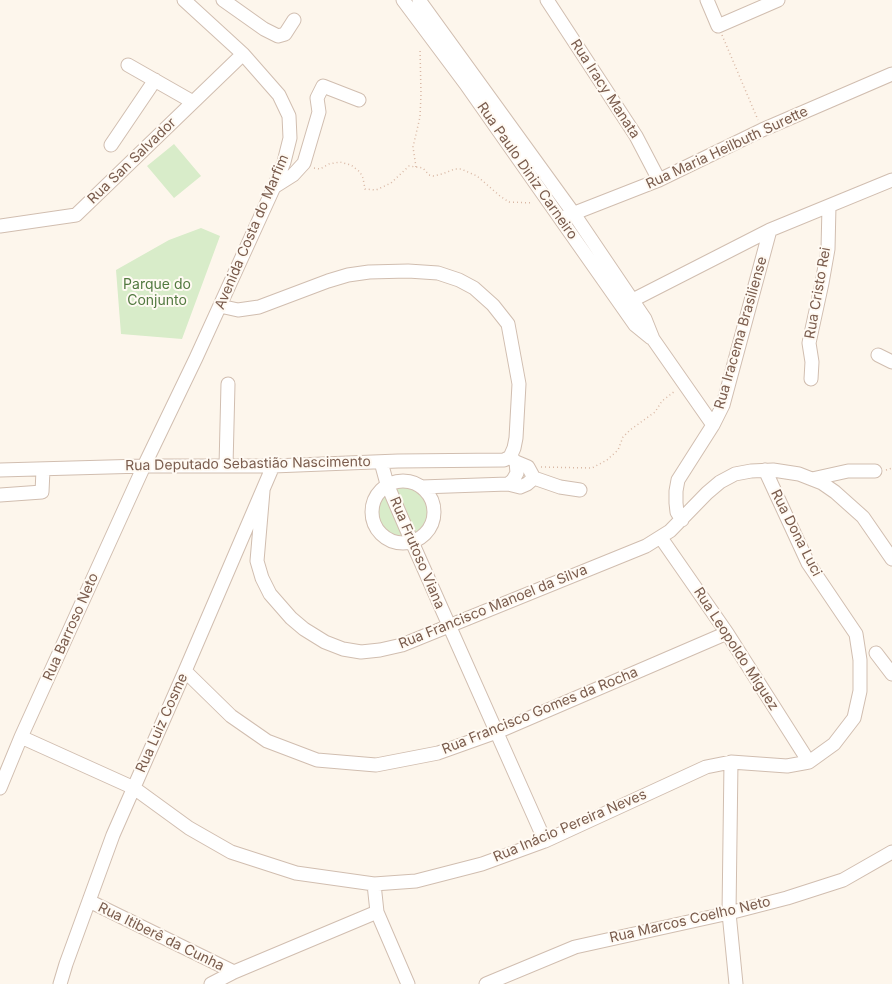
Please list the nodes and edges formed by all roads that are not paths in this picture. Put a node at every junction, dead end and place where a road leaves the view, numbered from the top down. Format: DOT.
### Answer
graph roads {
  1 [pos="184,0"];
  2 [pos="223,0"];
  3 [pos="403,0"];
  4 [pos="419,0"];
  5 [pos="547,0"];
  6 [pos="707,0"];
  7 [pos="778,0"];
  8 [pos="294,20"];
  9 [pos="243,54"];
  10 [pos="128,65"];
  11 [pos="892,74"];
  12 [pos="155,80"];
  13 [pos="470,80"];
  14 [pos="359,100"];
  15 [pos="193,102"];
  16 [pos="111,145"];
  17 [pos="659,180"];
  18 [pos="892,180"];
  19 [pos="274,187"];
  20 [pos="829,206"];
  21 [pos="574,214"];
  22 [pos="561,218"];
  23 [pos="0,226"];
  24 [pos="770,230"];
  25 [pos="627,303"];
  26 [pos="220,306"];
  27 [pos="878,355"];
  28 [pos="892,362"];
  29 [pos="811,379"];
  30 [pos="228,384"];
  31 [pos="713,425"];
  32 [pos="381,462"];
  33 [pos="144,466"];
  34 [pos="226,466"];
  35 [pos="273,466"];
  36 [pos="522,466"];
  37 [pos="0,470"];
  38 [pos="43,470"];
  39 [pos="765,470"];
  40 [pos="875,471"];
  41 [pos="812,478"];
  42 [pos="387,484"];
  43 [pos="508,484"];
  44 [pos="421,487"];
  45 [pos="580,490"];
  46 [pos="263,491"];
  47 [pos="0,494"];
  48 [pos="682,520"];
  49 [pos="661,538"];
  50 [pos="412,542"];
  51 [pos="892,559"];
  52 [pos="449,626"];
  53 [pos="727,633"];
  54 [pos="856,634"];
  55 [pos="876,653"];
  56 [pos="186,671"];
  57 [pos="892,674"];
  58 [pos="497,732"];
  59 [pos="21,737"];
  60 [pos="731,762"];
  61 [pos="809,762"];
  62 [pos="0,788"];
  63 [pos="134,788"];
  64 [pos="544,841"];
  65 [pos="892,852"];
  66 [pos="374,884"];
  67 [pos="89,901"];
  68 [pos="378,912"];
  69 [pos="729,913"];
  70 [pos="234,972"];
  71 [pos="60,984"];
  72 [pos="211,984"];
  73 [pos="408,984"];
  74 [pos="486,984"];
  75 [pos="736,984"];
  1 -- 9 [label="street, Avenida Costa do Marfim"];
  2 -- 8 [label="street"];
  3 -- 13 [label="street, Rua Paulo Diniz Carneiro"];
  4 -- 13 [label="street, Rua Paulo Diniz Carneiro"];
  5 -- 17 [label="street, Rua Iracy Manata"];
  6 -- 7 [label="street"];
  9 -- 15 [label="street, Rua San Salvador"];
  9 -- 19 [label="street, Avenida Costa do Marfim"];
  10 -- 12 [label="street"];
  11 -- 17 [label="street, Rua Maria Heilbuth Surette"];
  12 -- 15 [label="street"];
  12 -- 16 [label="street"];
  13 -- 21 [label="street, Rua Paulo Diniz Carneiro"];
  13 -- 22 [label="street, Rua Paulo Diniz Carneiro"];
  14 -- 19 [label="street"];
  15 -- 23 [label="street, Rua San Salvador"];
  17 -- 21 [label="street, Rua Maria Heilbuth Surette"];
  18 -- 20 [label="street"];
  19 -- 26 [label="street, Avenida Costa do Marfim"];
  20 -- 24 [label="street"];
  20 -- 29 [label="street, Rua Cristo Rei"];
  21 -- 22 [label="street, Rua Maria Heilbuth Surette"];
  21 -- 25 [label="street, Rua Paulo Diniz Carneiro"];
  22 -- 25 [label="street, Rua Paulo Diniz Carneiro"];
  24 -- 25 [label="street"];
  24 -- 31 [label="street, Rua Iracema Brasiliense"];
  25 -- 31 [label="street, Rua Paulo Diniz Carneiro"];
  26 -- 33 [label="street, Avenida Costa do Marfim"];
  26 -- 36 [label="street"];
  27 -- 28 [label="street"];
  30 -- 34 [label="street"];
  31 -- 48 [label="street, Rua Iracema Brasiliense"];
  32 -- 35 [label="street, Rua Deputado Sebastião Nascimento"];
  32 -- 36 [label="street, Rua Deputado Sebastião Nascimento"];
  32 -- 42 [label="street, Rua Frutoso Viana"];
  33 -- 34 [label="street, Rua Deputado Sebastião Nascimento"];
  33 -- 38 [label="street, Rua Deputado Sebastião Nascimento"];
  33 -- 59 [label="street, Rua Barroso Neto"];
  34 -- 35 [label="street, Rua Deputado Sebastião Nascimento"];
  35 -- 46 [label="street, Rua Luiz Cosme"];
  36 -- 43 [label="street"];
  36 -- 43 [label="street"];
  36 -- 45 [label="street"];
  37 -- 38 [label="street, Rua Deputado Sebastião Nascimento"];
  38 -- 47 [label="street"];
  39 -- 41 [label="street, Rua Francisco Manoel da Silva"];
  39 -- 48 [label="street, Rua Francisco Manoel da Silva"];
  39 -- 54 [label="street, Rua Dona Luci"];
  40 -- 41 [label="street"];
  41 -- 51 [label="street"];
  42 -- 44 [label="street"];
  42 -- 50 [label="street, Rua Frutoso Viana"];
  42 -- 50 [label="street"];
  43 -- 44 [label="street"];
  44 -- 50 [label="street"];
  46 -- 52 [label="street, Rua Francisco Manoel da Silva"];
  46 -- 56 [label="street, Rua Luiz Cosme"];
  48 -- 49 [label="street, Rua Francisco Manoel da Silva"];
  49 -- 52 [label="street, Rua Francisco Manoel da Silva"];
  49 -- 53 [label="street, Rua Leopoldo Miguez"];
  50 -- 52 [label="street, Rua Frutoso Viana"];
  52 -- 58 [label="street, Rua Frutoso Viana"];
  53 -- 58 [label="street, Rua Francisco Gomes da Rocha"];
  53 -- 61 [label="street, Rua Leopoldo Miguez"];
  54 -- 61 [label="street, Rua Inácio Pereira Neves"];
  55 -- 57 [label="street"];
  56 -- 58 [label="street, Rua Francisco Gomes da Rocha"];
  56 -- 63 [label="street, Rua Luiz Cosme"];
  58 -- 64 [label="street, Rua Frutoso Viana"];
  59 -- 62 [label="street, Rua Barroso Neto"];
  59 -- 63 [label="street, Rua Inácio Pereira Neves"];
  60 -- 61 [label="street, Rua Inácio Pereira Neves"];
  60 -- 64 [label="street, Rua Inácio Pereira Neves"];
  60 -- 69 [label="street"];
  63 -- 66 [label="street, Rua Inácio Pereira Neves"];
  63 -- 67 [label="street, Rua Luiz Cosme"];
  64 -- 66 [label="street, Rua Inácio Pereira Neves"];
  65 -- 69 [label="street, Rua Marcos Coelho Neto"];
  66 -- 68 [label="street"];
  67 -- 70 [label="street, Rua Itiberê da Cunha"];
  67 -- 71 [label="street, Rua Luiz Cosme"];
  68 -- 70 [label="street"];
  68 -- 73 [label="street"];
  69 -- 74 [label="street, Rua Marcos Coelho Neto"];
  69 -- 75 [label="street"];
  70 -- 72 [label="street"];
}
